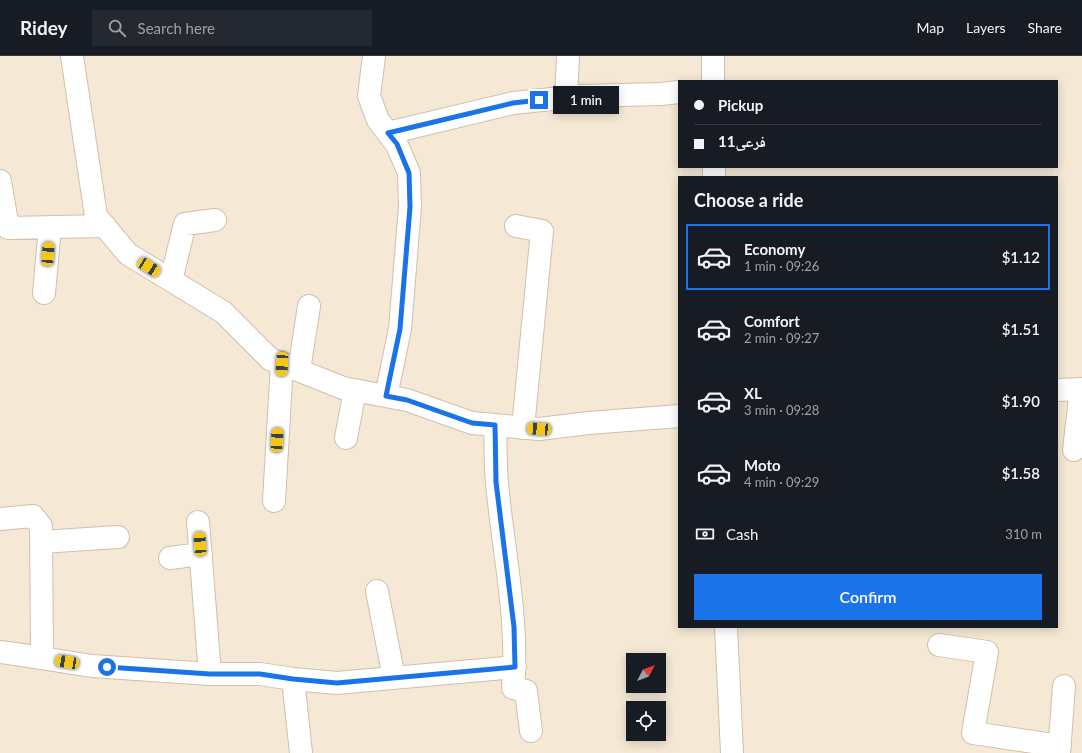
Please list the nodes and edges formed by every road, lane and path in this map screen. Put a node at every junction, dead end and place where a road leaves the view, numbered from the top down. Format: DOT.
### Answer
graph roads {
  1 [pos="72,56"];
  2 [pos="374,56"];
  3 [pos="568,56"];
  4 [pos="713,56"];
  5 [pos="713,80"];
  6 [pos="678,92"];
  7 [pos="566,98"];
  8 [pos="388,133"];
  9 [pos="0,181"];
  10 [pos="215,220"];
  11 [pos="105,226"];
  12 [pos="516,226"];
  13 [pos="50,227"];
  14 [pos="171,280"];
  15 [pos="44,293"];
  16 [pos="310,306"];
  17 [pos="290,367"];
  18 [pos="1081,389"];
  19 [pos="355,390"];
  20 [pos="1058,390"];
  21 [pos="386,396"];
  22 [pos="678,416"];
  23 [pos="495,425"];
  24 [pos="523,428"];
  25 [pos="346,438"];
  26 [pos="1074,450"];
  27 [pos="274,501"];
  28 [pos="0,519"];
  29 [pos="198,522"];
  30 [pos="118,537"];
  31 [pos="41,542"];
  32 [pos="200,554"];
  33 [pos="170,558"];
  34 [pos="377,591"];
  35 [pos="726,628"];
  36 [pos="939,645"];
  37 [pos="0,652"];
  38 [pos="42,658"];
  39 [pos="515,667"];
  40 [pos="210,674"];
  41 [pos="394,678"];
  42 [pos="293,679"];
  43 [pos="1064,686"];
  44 [pos="531,731"];
  45 [pos="1059,750"];
  46 [pos="301,753"];
  47 [pos="732,753"];
  1 -- 11 [label="street"];
  2 -- 8 [label="street"];
  3 -- 7 [label="street"];
  4 -- 5 [label="street"];
  6 -- 7 [label="street"];
  7 -- 8 [label="street"];
  8 -- 21 [label="street"];
  9 -- 13 [label="street"];
  10 -- 14 [label="street"];
  11 -- 13 [label="street"];
  11 -- 14 [label="street"];
  12 -- 24 [label="street"];
  13 -- 15 [label="street"];
  14 -- 17 [label="street"];
  16 -- 17 [label="street"];
  17 -- 19 [label="street"];
  17 -- 27 [label="street"];
  18 -- 20 [label="street"];
  18 -- 26 [label="street"];
  19 -- 21 [label="street"];
  19 -- 25 [label="street"];
  21 -- 23 [label="street"];
  22 -- 24 [label="street"];
  23 -- 24 [label="street"];
  23 -- 39 [label="street"];
  28 -- 31 [label="street"];
  29 -- 32 [label="street"];
  30 -- 31 [label="street"];
  31 -- 38 [label="street"];
  32 -- 33 [label="street"];
  32 -- 40 [label="street"];
  34 -- 41 [label="street"];
  35 -- 47 [label="street"];
  36 -- 45 [label="street"];
  37 -- 38 [label="street"];
  38 -- 40 [label="street"];
  39 -- 41 [label="street"];
  39 -- 44 [label="street"];
  40 -- 42 [label="street"];
  41 -- 42 [label="street"];
  42 -- 46 [label="street"];
  43 -- 45 [label="street"];
}
